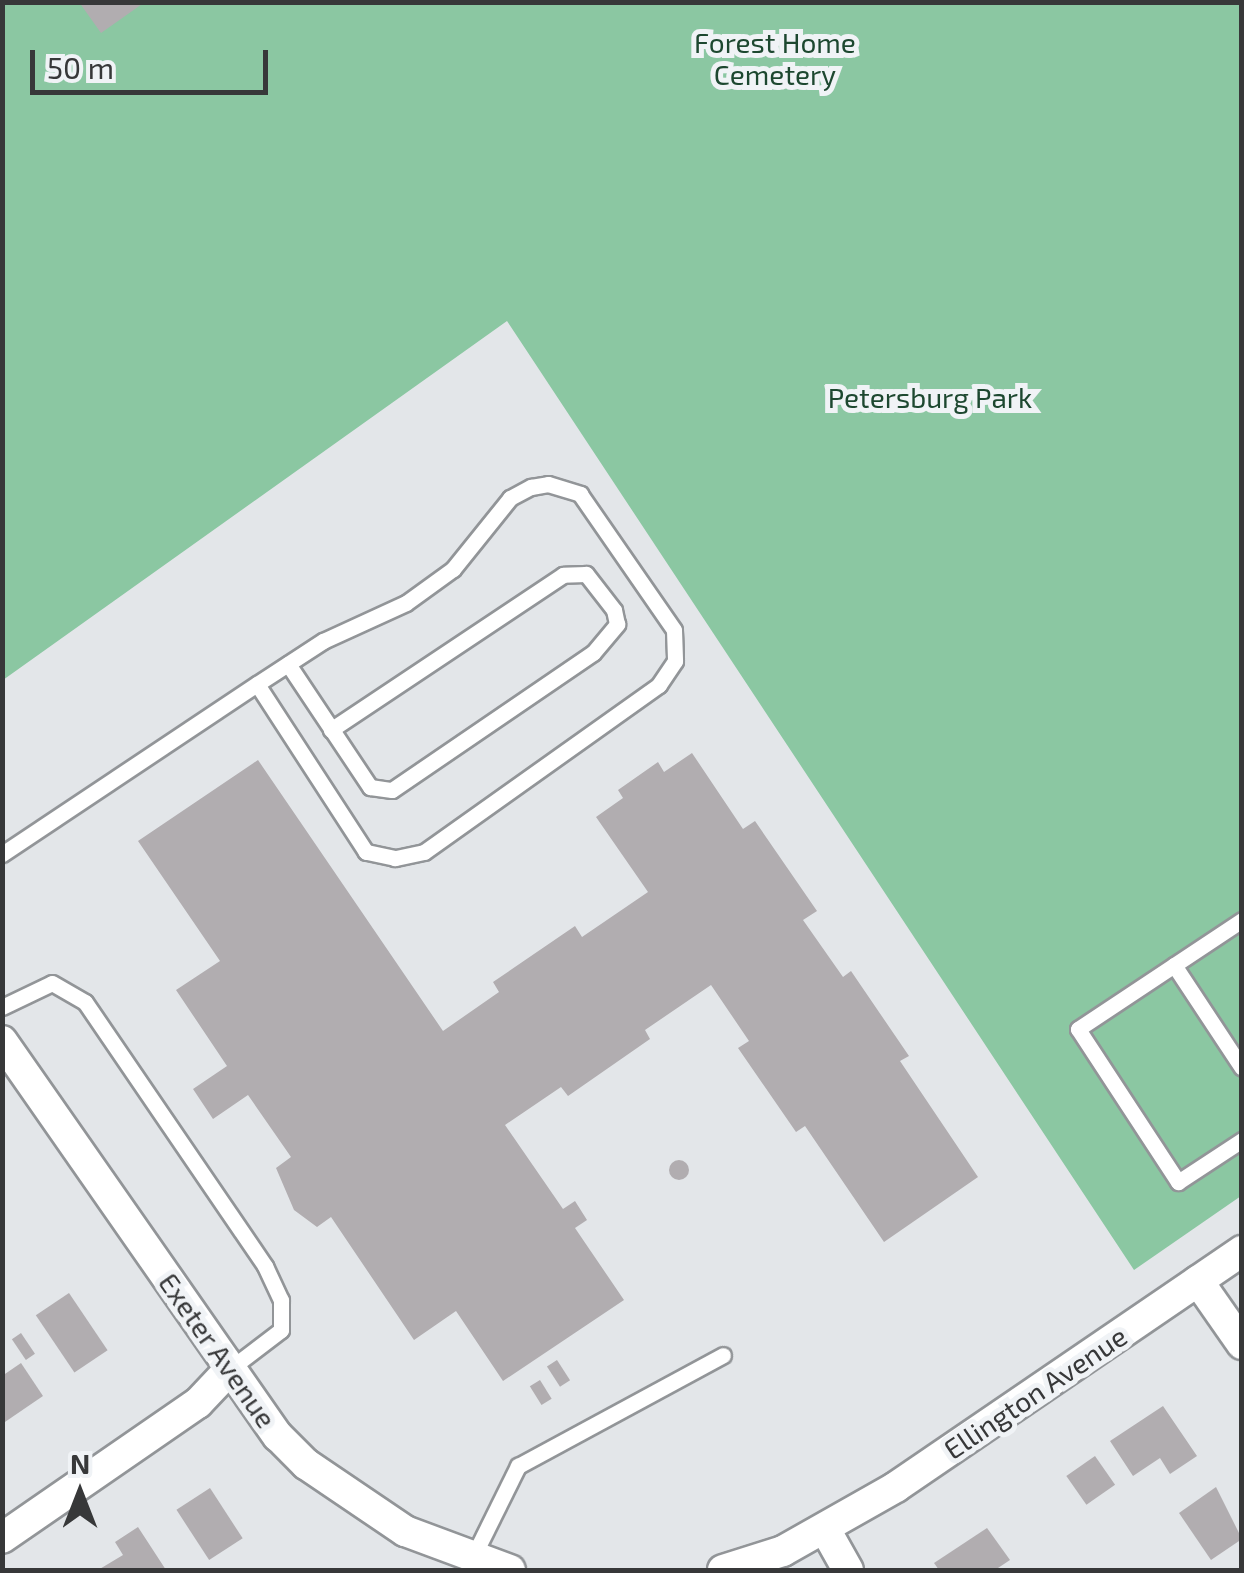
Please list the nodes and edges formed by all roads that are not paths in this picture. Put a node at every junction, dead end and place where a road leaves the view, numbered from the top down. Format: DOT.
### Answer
graph roads {
  1 [pos="288,664"];
  2 [pos="257,684"];
  3 [pos="331,730"];
  4 [pos="2,854"];
  5 [pos="1242,920"];
  6 [pos="1174,965"];
  7 [pos="2,1006"];
  8 [pos="2,1041"];
  9 [pos="1242,1068"];
  10 [pos="1242,1140"];
  11 [pos="1242,1251"];
  12 [pos="1198,1280"];
  13 [pos="1242,1344"];
  14 [pos="723,1356"];
  15 [pos="230,1369"];
  16 [pos="826,1528"];
  17 [pos="2,1538"];
  18 [pos="470,1564"];
  19 [pos="510,1570"];
  20 [pos="722,1570"];
  21 [pos="848,1570"];
  1 -- 2 [label="lane"];
  1 -- 2 [label="lane"];
  1 -- 3 [label="lane"];
  2 -- 4 [label="lane"];
  3 -- 3 [label="lane"];
  5 -- 6 [label="lane"];
  6 -- 9 [label="lane"];
  6 -- 10 [label="lane"];
  7 -- 15 [label="lane"];
  8 -- 15 [label="street, Exeter Avenue"];
  11 -- 12 [label="street, Ellington Avenue"];
  12 -- 13 [label="street"];
  12 -- 16 [label="street, Ellington Avenue"];
  14 -- 18 [label="lane"];
  15 -- 17 [label="street"];
  15 -- 18 [label="street, Exeter Avenue"];
  16 -- 20 [label="street"];
  16 -- 21 [label="street"];
  18 -- 19 [label="street, Exeter Avenue"];
}
